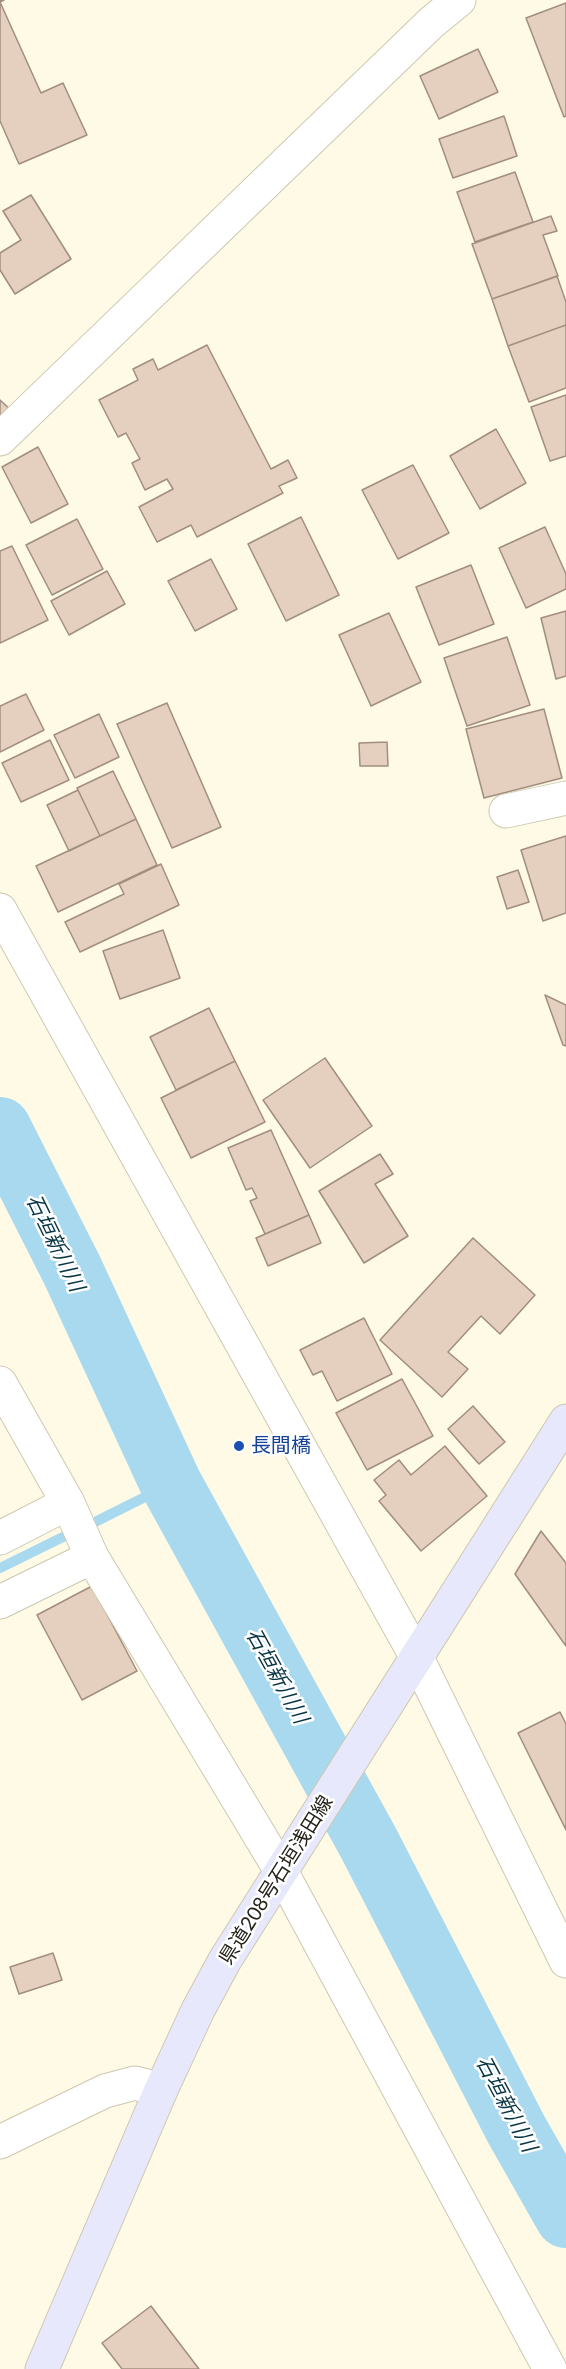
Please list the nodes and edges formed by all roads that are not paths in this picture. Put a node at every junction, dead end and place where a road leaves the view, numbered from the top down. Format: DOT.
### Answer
graph roads {
  1 [pos="459,0"];
  2 [pos="0,439"];
  3 [pos="566,798"];
  4 [pos="506,811"];
  5 [pos="0,910"];
  6 [pos="0,1383"];
  7 [pos="565,1423"];
  8 [pos="68,1503"];
  9 [pos="0,1538"];
  10 [pos="92,1557"];
  11 [pos="0,1602"];
  12 [pos="416,1656"];
  13 [pos="281,1871"];
  14 [pos="566,1961"];
  15 [pos="161,2090"];
  16 [pos="0,2142"];
  17 [pos="42,2369"];
  18 [pos="550,2369"];
  1 -- 2 [label="street"];
  3 -- 4 [label="street"];
  5 -- 12 [label="street"];
  6 -- 8 [label="street"];
  7 -- 12 [label="main road, 県道208号石垣浅田線"];
  8 -- 9 [label="street"];
  8 -- 10 [label="street"];
  10 -- 11 [label="street"];
  10 -- 13 [label="street"];
  12 -- 13 [label="main road, 県道208号石垣浅田線"];
  12 -- 14 [label="street"];
  13 -- 15 [label="main road, 県道208号石垣浅田線"];
  13 -- 18 [label="street"];
  15 -- 16 [label="street"];
  15 -- 17 [label="main road, 県道208号石垣浅田線"];
}
